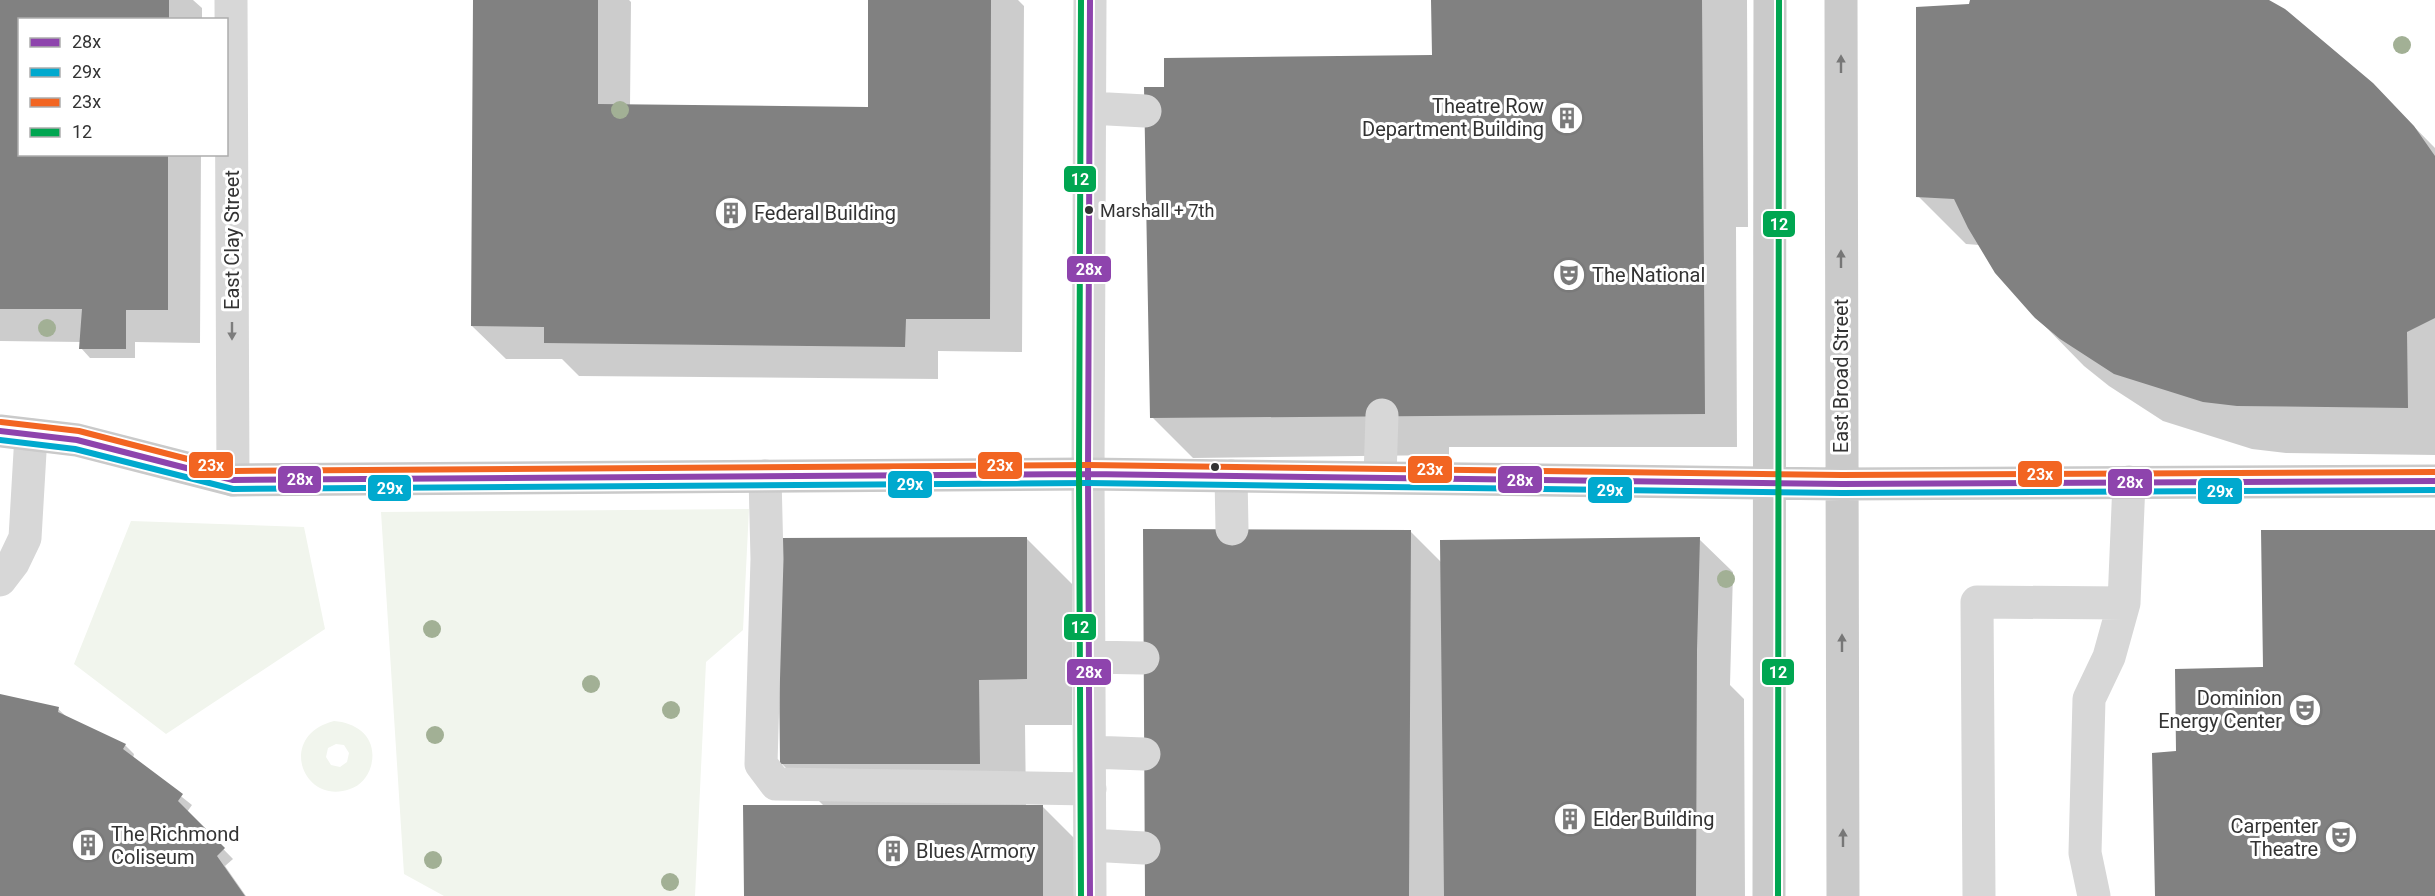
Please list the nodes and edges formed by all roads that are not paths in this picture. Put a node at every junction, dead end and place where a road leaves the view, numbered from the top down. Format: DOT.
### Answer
graph roads {
  1 [pos="231,0"];
  2 [pos="1090,0"];
  3 [pos="1770,0"];
  4 [pos="1841,0"];
  5 [pos="1090,108"];
  6 [pos="1145,111"];
  7 [pos="229,151"];
  8 [pos="1382,415"];
  9 [pos="15,433"];
  10 [pos="1088,474"];
  11 [pos="765,476"];
  12 [pos="1230,476"];
  13 [pos="1380,477"];
  14 [pos="233,480"];
  15 [pos="2435,481"];
  16 [pos="2129,482"];
  17 [pos="1770,483"];
  18 [pos="1842,484"];
  19 [pos="1232,529"];
  20 [pos="0,579"];
  21 [pos="2124,603"];
  22 [pos="1089,657"];
  23 [pos="1143,658"];
  24 [pos="1090,752"];
  25 [pos="1144,754"];
  26 [pos="1090,789"];
  27 [pos="1090,845"];
  28 [pos="1144,848"];
  29 [pos="1090,896"];
  30 [pos="1769,896"];
  31 [pos="1843,896"];
  32 [pos="1979,896"];
  33 [pos="2094,896"];
  1 -- 7 [label="street, East Clay Street"];
  2 -- 5 [label="street"];
  3 -- 17 [label="main road"];
  18 -- 4 [label="main road, East Broad Street, one-way"];
  5 -- 6 [label="street"];
  5 -- 10 [label="street"];
  7 -- 14 [label="street, East Clay Street, one-way"];
  8 -- 13 [label="street"];
  9 -- 14 [label="main road"];
  9 -- 20 [label="street"];
  10 -- 11 [label="main road"];
  10 -- 12 [label="main road"];
  10 -- 22 [label="street"];
  11 -- 14 [label="main road"];
  11 -- 26 [label="street"];
  12 -- 13 [label="main road"];
  12 -- 19 [label="street"];
  13 -- 17 [label="main road"];
  15 -- 16 [label="main road"];
  16 -- 18 [label="main road"];
  16 -- 21 [label="street"];
  17 -- 18 [label="main road"];
  17 -- 30 [label="main road"];
  31 -- 18 [label="main road, East Broad Street, one-way"];
  21 -- 32 [label="street"];
  21 -- 33 [label="street"];
  22 -- 23 [label="street"];
  22 -- 24 [label="street"];
  24 -- 25 [label="street"];
  24 -- 26 [label="street"];
  26 -- 27 [label="street"];
  27 -- 28 [label="street"];
  27 -- 29 [label="street"];
}
